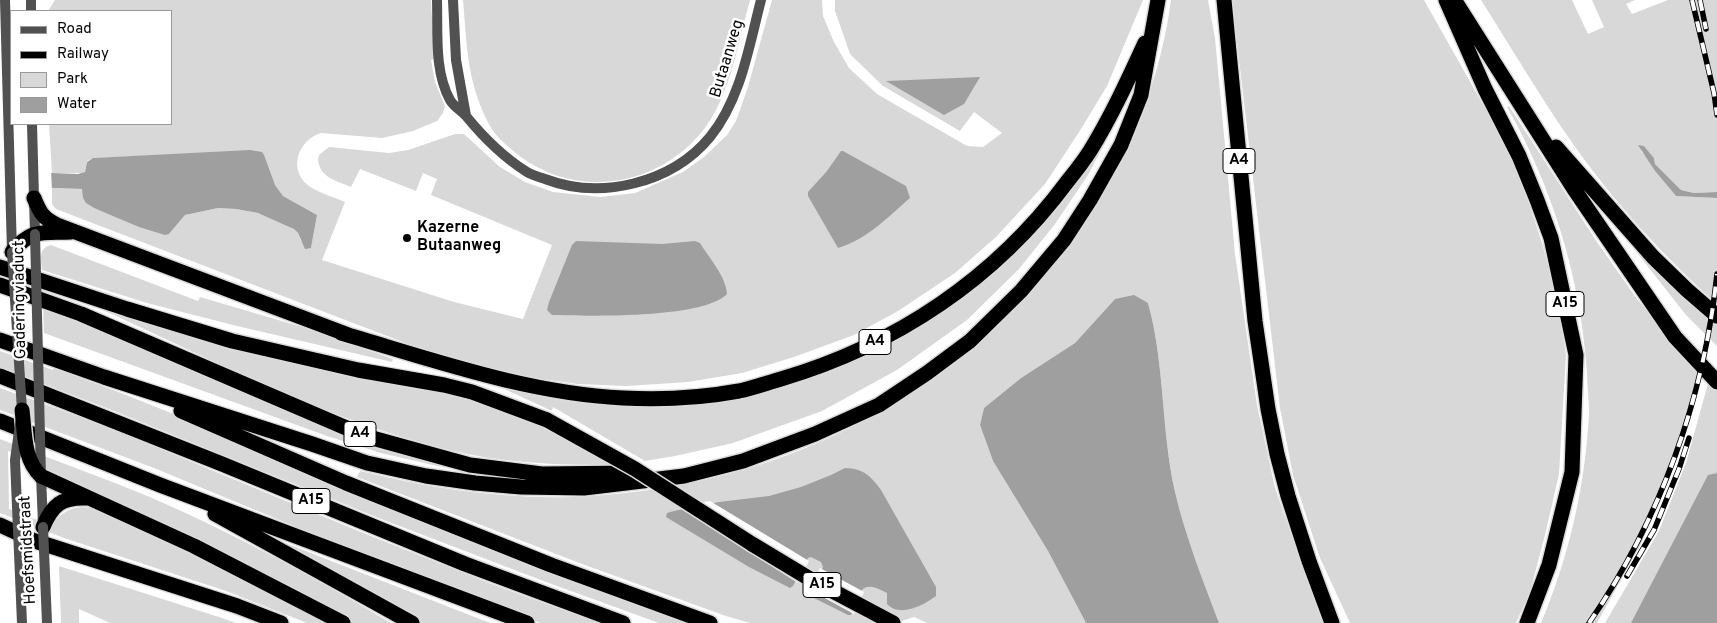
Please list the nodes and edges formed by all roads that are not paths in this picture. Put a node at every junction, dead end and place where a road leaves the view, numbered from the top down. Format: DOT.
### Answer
graph roads {
  1 [pos="5,0"];
  2 [pos="437,0"];
  3 [pos="453,0"];
  4 [pos="761,0"];
  5 [pos="1158,0"];
  6 [pos="1224,0"];
  7 [pos="1446,0"];
  8 [pos="1454,0"];
  9 [pos="1153,27"];
  10 [pos="466,116"];
  11 [pos="1528,116"];
  12 [pos="32,125"];
  13 [pos="34,198"];
  14 [pos="77,232"];
  15 [pos="35,234"];
  16 [pos="12,252"];
  17 [pos="0,267"];
  18 [pos="0,285"];
  19 [pos="1644,290"];
  20 [pos="1717,316"];
  21 [pos="341,332"];
  22 [pos="0,340"];
  23 [pos="1717,367"];
  24 [pos="0,376"];
  25 [pos="104,377"];
  26 [pos="1717,382"];
  27 [pos="22,410"];
  28 [pos="530,413"];
  29 [pos="0,421"];
  30 [pos="743,461"];
  31 [pos="41,476"];
  32 [pos="160,485"];
  33 [pos="93,498"];
  34 [pos="0,525"];
  35 [pos="43,528"];
  36 [pos="22,623"];
  37 [pos="47,623"];
  38 [pos="281,623"];
  39 [pos="344,623"];
  40 [pos="412,623"];
  41 [pos="527,623"];
  42 [pos="623,623"];
  43 [pos="710,623"];
  44 [pos="893,623"];
  45 [pos="1332,623"];
  46 [pos="1527,623"];
  1 -- 16 [label="street, Gaderingviaduct"];
  2 -- 10 [label="street, Butaanweg"];
  3 -- 10 [label="street, Butaanweg"];
  4 -- 10 [label="street, Butaanweg"];
  5 -- 9 [label="highway, A4"];
  6 -- 45 [label="highway, A4"];
  7 -- 46 [label="highway, A15"];
  8 -- 11 [label="highway"];
  9 -- 21 [label="highway, A4"];
  9 -- 30 [label="highway, A4"];
  11 -- 19 [label="highway"];
  11 -- 20 [label="highway"];
  12 -- 13 [label="street, Gaderingviaduct"];
  13 -- 14 [label="highway, A4"];
  13 -- 15 [label="street, Gaderingviaduct"];
  14 -- 15 [label="highway, A4"];
  14 -- 21 [label="highway, A4"];
  15 -- 16 [label="highway"];
  15 -- 31 [label="street, Gaderingviaduct, bridge"];
  16 -- 27 [label="street, Gaderingviaduct, bridge"];
  17 -- 28 [label="highway, A15"];
  18 -- 30 [label="highway, A4"];
  19 -- 23 [label="highway"];
  19 -- 26 [label="highway"];
  21 -- 28 [label="highway, A15"];
  22 -- 25 [label="highway, A15"];
  24 -- 42 [label="highway, A15"];
  25 -- 30 [label="highway, A4"];
  25 -- 43 [label="highway, A15"];
  27 -- 31 [label="highway, bridge"];
  27 -- 36 [label="street, Hoefsmidstraat, bridge"];
  28 -- 44 [label="highway, A15, bridge"];
  29 -- 32 [label="highway, A15"];
  31 -- 33 [label="highway"];
  31 -- 35 [label="street, Hoefsmidstraat"];
  32 -- 40 [label="highway, A15"];
  32 -- 41 [label="highway, A15"];
  33 -- 35 [label="highway"];
  33 -- 39 [label="highway"];
  34 -- 38 [label="highway"];
  35 -- 37 [label="street, Hoefsmidstraat, bridge"];
}
